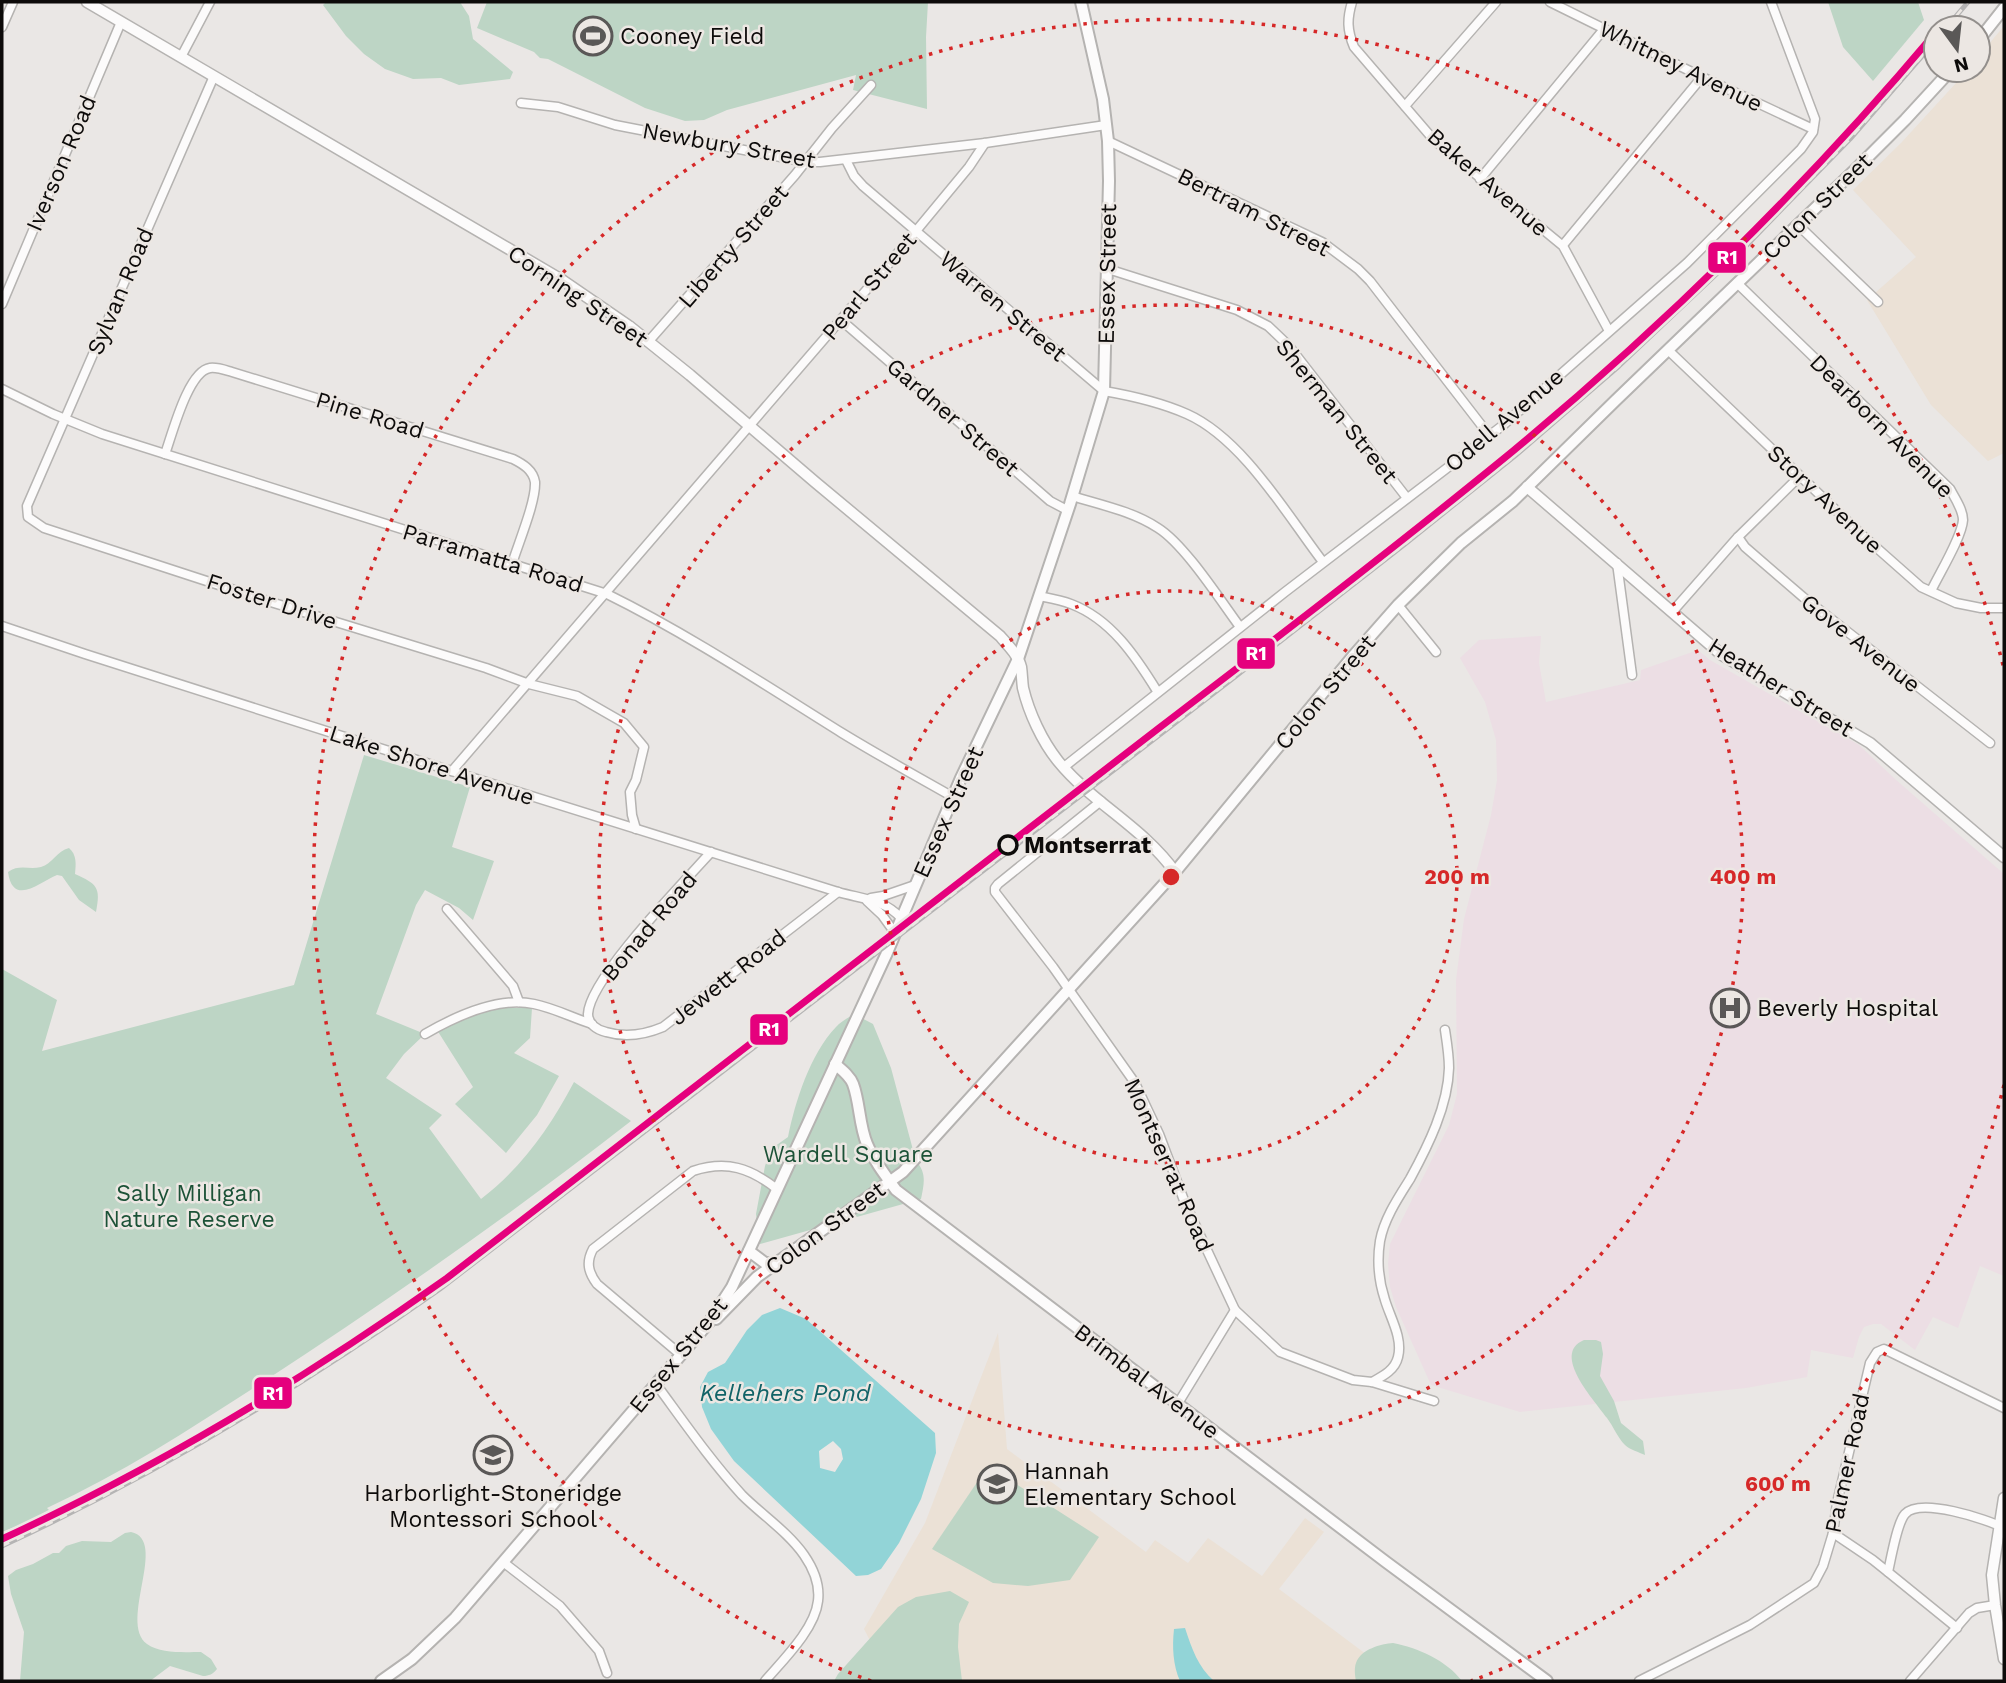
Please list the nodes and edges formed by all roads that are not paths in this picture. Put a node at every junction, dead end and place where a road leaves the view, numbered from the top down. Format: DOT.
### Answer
graph roads {
  1 [pos="13,2"];
  2 [pos="87,2"];
  3 [pos="210,2"];
  4 [pos="1081,2"];
  5 [pos="1352,2"];
  6 [pos="1496,2"];
  7 [pos="1550,2"];
  8 [pos="1771,2"];
  9 [pos="2004,8"];
  10 [pos="121,22"];
  11 [pos="1992,23"];
  12 [pos="2,27"];
  13 [pos="1604,29"];
  14 [pos="181,57"];
  15 [pos="214,76"];
  16 [pos="1702,77"];
  17 [pos="1938,84"];
  18 [pos="871,85"];
  19 [pos="522,103"];
  20 [pos="1405,106"];
  21 [pos="1106,125"];
  22 [pos="1813,130"];
  23 [pos="1108,141"];
  24 [pos="985,143"];
  25 [pos="846,160"];
  26 [pos="806,162"];
  27 [pos="1479,179"];
  28 [pos="1798,225"];
  29 [pos="915,232"];
  30 [pos="1563,245"];
  31 [pos="1108,269"];
  32 [pos="1737,283"];
  33 [pos="1878,302"];
  34 [pos="2,304"];
  35 [pos="841,320"];
  36 [pos="1609,331"];
  37 [pos="648,342"];
  38 [pos="1668,349"];
  39 [pos="2,389"];
  40 [pos="1104,391"];
  41 [pos="65,419"];
  42 [pos="750,427"];
  43 [pos="1489,435"];
  44 [pos="165,454"];
  45 [pos="1800,476"];
  46 [pos="1527,487"];
  47 [pos="1072,496"];
  48 [pos="1407,498"];
  49 [pos="27,506"];
  50 [pos="1067,510"];
  51 [pos="1738,537"];
  52 [pos="1323,562"];
  53 [pos="1616,563"];
  54 [pos="512,564"];
  55 [pos="1931,591"];
  56 [pos="607,594"];
  57 [pos="1039,596"];
  58 [pos="1398,605"];
  59 [pos="2004,608"];
  60 [pos="1673,611"];
  61 [pos="2,626"];
  62 [pos="1240,627"];
  63 [pos="1436,652"];
  64 [pos="1018,659"];
  65 [pos="1632,675"];
  66 [pos="529,684"];
  67 [pos="1157,691"];
  68 [pos="1990,743"];
  69 [pos="1064,767"];
  70 [pos="453,771"];
  71 [pos="953,797"];
  72 [pos="1101,801"];
  73 [pos="636,829"];
  74 [pos="711,852"];
  75 [pos="2004,857"];
  76 [pos="1175,872"];
  77 [pos="915,885"];
  78 [pos="838,892"];
  79 [pos="864,899"];
  80 [pos="447,909"];
  81 [pos="901,918"];
  82 [pos="895,933"];
  83 [pos="1069,989"];
  84 [pos="519,1002"];
  85 [pos="592,1024"];
  86 [pos="1446,1030"];
  87 [pos="425,1034"];
  88 [pos="835,1064"];
  89 [pos="890,1181"];
  90 [pos="778,1189"];
  91 [pos="749,1251"];
  92 [pos="776,1263"];
  93 [pos="1235,1310"];
  94 [pos="710,1321"];
  95 [pos="681,1355"];
  96 [pos="1372,1382"];
  97 [pos="656,1384"];
  98 [pos="1434,1401"];
  99 [pos="1177,1405"];
  100 [pos="2004,1408"];
  101 [pos="2004,1498"];
  102 [pos="2002,1527"];
  103 [pos="1833,1533"];
  104 [pos="503,1562"];
  105 [pos="1888,1572"];
  106 [pos="1994,1605"];
  107 [pos="1956,1628"];
  108 [pos="2004,1652"];
  109 [pos="2004,1659"];
  110 [pos="607,1672"];
  111 [pos="381,1681"];
  112 [pos="765,1681"];
  113 [pos="1547,1681"];
  114 [pos="1639,1681"];
  115 [pos="1910,1681"];
  1 -- 12 [label="street"];
  2 -- 10 [label="street, Corning Street"];
  3 -- 14 [label="street"];
  4 -- 21 [label="main road, Essex Street"];
  5 -- 20 [label="street, Baker Avenue"];
  6 -- 20 [label="street"];
  7 -- 13 [label="street, Whitney Avenue"];
  8 -- 22 [label="street"];
  9 -- 11 [label="main road"];
  10 -- 14 [label="street, Corning Street"];
  10 -- 34 [label="street, Iverson Road"];
  13 -- 16 [label="street, Whitney Avenue"];
  13 -- 27 [label="street"];
  14 -- 15 [label="street, Corning Street"];
  15 -- 37 [label="street, Corning Street"];
  15 -- 41 [label="street, Sylvan Road"];
  16 -- 22 [label="street, Whitney Avenue"];
  16 -- 30 [label="street"];
  17 -- 28 [label="main road, Colon Street"];
  18 -- 26 [label="street, Liberty Street"];
  19 -- 26 [label="street, Newbury Street"];
  20 -- 27 [label="street, Baker Avenue"];
  21 -- 23 [label="main road, Essex Street"];
  21 -- 24 [label="street, Newbury Street"];
  22 -- 36 [label="street, Odell Avenue"];
  23 -- 31 [label="main road, Essex Street"];
  23 -- 43 [label="street, Bertram Street"];
  24 -- 25 [label="street, Newbury Street"];
  24 -- 29 [label="street, Pearl Street"];
  25 -- 26 [label="street, Newbury Street"];
  25 -- 29 [label="street, Warren Street"];
  26 -- 37 [label="street, Liberty Street"];
  27 -- 30 [label="street, Baker Avenue"];
  28 -- 32 [label="main road, Colon Street"];
  28 -- 33 [label="street"];
  29 -- 35 [label="street, Pearl Street"];
  29 -- 40 [label="street, Warren Street"];
  30 -- 36 [label="street, Baker Avenue"];
  31 -- 40 [label="main road, Essex Street"];
  31 -- 48 [label="street, Sherman Street"];
  32 -- 38 [label="main road, Colon Street"];
  32 -- 55 [label="street, Dearborn Avenue"];
  35 -- 42 [label="street, Pearl Street"];
  35 -- 50 [label="street, Gardner Street"];
  36 -- 43 [label="street, Odell Avenue"];
  37 -- 42 [label="street, Corning Street"];
  38 -- 45 [label="street, Story Avenue"];
  38 -- 46 [label="main road, Colon Street"];
  39 -- 41 [label="street, Parramatta Road"];
  40 -- 47 [label="main road, Essex Street"];
  40 -- 52 [label="street"];
  41 -- 44 [label="street, Parramatta Road"];
  41 -- 49 [label="street, Sylvan Road"];
  42 -- 56 [label="street, Pearl Street"];
  42 -- 64 [label="street, Corning Street"];
  43 -- 48 [label="street, Odell Avenue"];
  44 -- 54 [label="street, Parramatta Road"];
  44 -- 54 [label="street, Pine Road"];
  45 -- 51 [label="street"];
  45 -- 55 [label="street, Story Avenue"];
  46 -- 53 [label="street, Heather Street"];
  46 -- 58 [label="main road, Colon Street"];
  47 -- 50 [label="main road, Essex Street"];
  47 -- 62 [label="street"];
  48 -- 52 [label="street, Odell Avenue"];
  49 -- 66 [label="street, Foster Drive"];
  50 -- 57 [label="main road, Essex Street"];
  51 -- 60 [label="street"];
  51 -- 68 [label="street, Gove Avenue"];
  52 -- 62 [label="street, Odell Avenue"];
  53 -- 60 [label="street, Heather Street"];
  53 -- 65 [label="street"];
  54 -- 56 [label="street, Parramatta Road"];
  55 -- 59 [label="street, Story Avenue"];
  56 -- 66 [label="street, Pearl Street"];
  56 -- 71 [label="street, Parramatta Road"];
  57 -- 64 [label="main road, Essex Street"];
  57 -- 67 [label="street"];
  58 -- 63 [label="street"];
  58 -- 76 [label="main road, Colon Street"];
  60 -- 75 [label="street, Heather Street"];
  61 -- 70 [label="street, Lake Shore Avenue"];
  62 -- 67 [label="street, Odell Avenue"];
  64 -- 69 [label="street"];
  64 -- 71 [label="main road, Essex Street"];
  66 -- 70 [label="street, Pearl Street"];
  66 -- 73 [label="street"];
  67 -- 69 [label="street, Odell Avenue"];
  69 -- 72 [label="street"];
  70 -- 73 [label="street, Lake Shore Avenue"];
  71 -- 77 [label="main road, Essex Street"];
  72 -- 76 [label="street"];
  72 -- 83 [label="street, Montserrat Road"];
  73 -- 74 [label="street, Lake Shore Avenue"];
  74 -- 78 [label="street, Lake Shore Avenue"];
  74 -- 85 [label="street, Bonad Road"];
  76 -- 83 [label="main road, Colon Street"];
  77 -- 79 [label="street"];
  77 -- 81 [label="main road, Essex Street"];
  78 -- 79 [label="street, Lake Shore Avenue"];
  78 -- 85 [label="street, Jewett Road"];
  79 -- 81 [label="street, Lake Shore Avenue"];
  79 -- 82 [label="street"];
  80 -- 84 [label="street"];
  81 -- 82 [label="main road, Essex Street"];
  82 -- 88 [label="main road, Essex Street"];
  83 -- 89 [label="main road, Colon Street"];
  83 -- 93 [label="street, Montserrat Road"];
  84 -- 85 [label="street"];
  84 -- 87 [label="street"];
  86 -- 96 [label="street"];
  88 -- 89 [label="main road, Brimbal Avenue"];
  88 -- 90 [label="main road, Essex Street"];
  89 -- 92 [label="main road, Colon Street"];
  89 -- 99 [label="main road, Brimbal Avenue"];
  90 -- 91 [label="main road, Essex Street"];
  90 -- 95 [label="street"];
  91 -- 92 [label="main road"];
  91 -- 94 [label="main road, Essex Street"];
  92 -- 94 [label="main road, Colon Street"];
  93 -- 96 [label="street, Montserrat Road"];
  93 -- 99 [label="street"];
  94 -- 95 [label="main road, Essex Street"];
  95 -- 97 [label="main road, Essex Street"];
  96 -- 98 [label="street, Montserrat Road"];
  97 -- 104 [label="main road, Essex Street"];
  97 -- 112 [label="street"];
  99 -- 113 [label="main road, Brimbal Avenue"];
  100 -- 103 [label="street, Palmer Road"];
  101 -- 102 [label="street"];
  102 -- 105 [label="street"];
  102 -- 106 [label="street"];
  103 -- 105 [label="street"];
  103 -- 114 [label="street, Palmer Road"];
  104 -- 110 [label="street"];
  104 -- 111 [label="main road, Essex Street"];
  105 -- 107 [label="street"];
  106 -- 107 [label="street"];
  106 -- 108 [label="street"];
  107 -- 115 [label="street"];
  108 -- 109 [label="street"];
}
